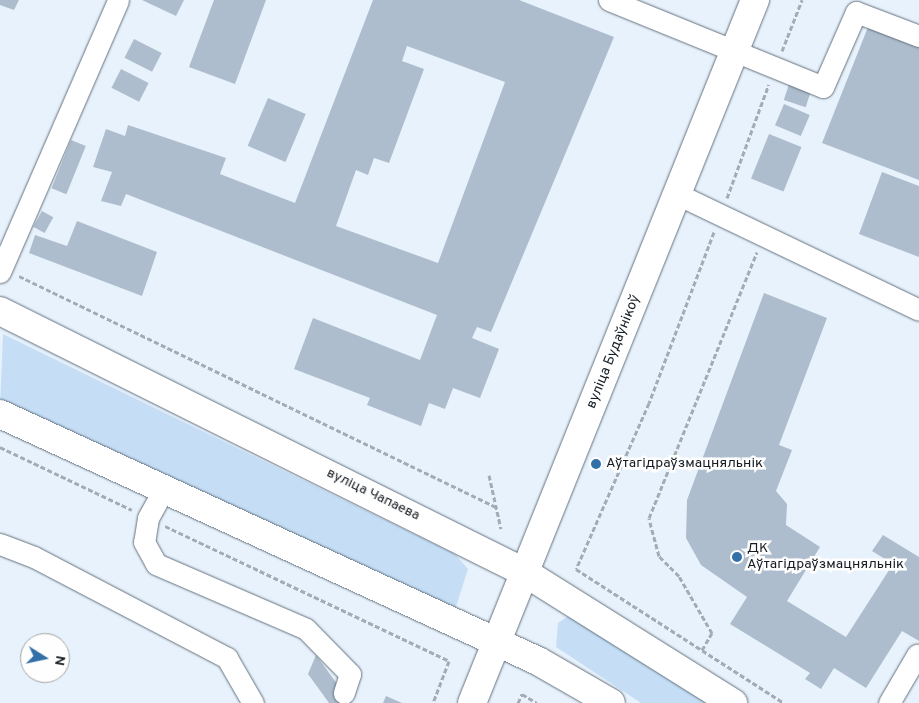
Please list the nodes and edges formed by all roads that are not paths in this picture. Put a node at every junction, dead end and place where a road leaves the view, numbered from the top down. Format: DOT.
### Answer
graph roads {
  1 [pos="118,0"];
  2 [pos="609,0"];
  3 [pos="755,0"];
  4 [pos="652,8"];
  5 [pos="919,36"];
  6 [pos="736,51"];
  7 [pos="677,194"];
  8 [pos="1,270"];
  9 [pos="0,310"];
  10 [pos="919,310"];
  11 [pos="0,414"];
  12 [pos="164,489"];
  13 [pos="0,544"];
  14 [pos="524,572"];
  15 [pos="497,642"];
  16 [pos="917,656"];
  17 [pos="344,693"];
  18 [pos="253,703"];
  19 [pos="472,703"];
  20 [pos="611,703"];
  21 [pos="733,703"];
  22 [pos="889,703"];
  1 -- 8 [label="lane"];
  2 -- 4 [label="lane"];
  3 -- 6 [label="main road, вуліца Будаўнікоў"];
  4 -- 6 [label="lane"];
  5 -- 6 [label="lane"];
  6 -- 7 [label="main road, вуліца Будаўнікоў"];
  7 -- 10 [label="lane"];
  7 -- 14 [label="main road, вуліца Будаўнікоў"];
  9 -- 14 [label="main road, вуліца Чапаева"];
  11 -- 12 [label="main road"];
  12 -- 15 [label="main road"];
  12 -- 17 [label="lane"];
  13 -- 18 [label="lane"];
  14 -- 15 [label="main road, вуліца Будаўнікоў"];
  14 -- 21 [label="main road, вуліца Чапаева"];
  15 -- 19 [label="main road, вуліца Будаўнікоў"];
  15 -- 20 [label="main road"];
  16 -- 22 [label="lane"];
}
